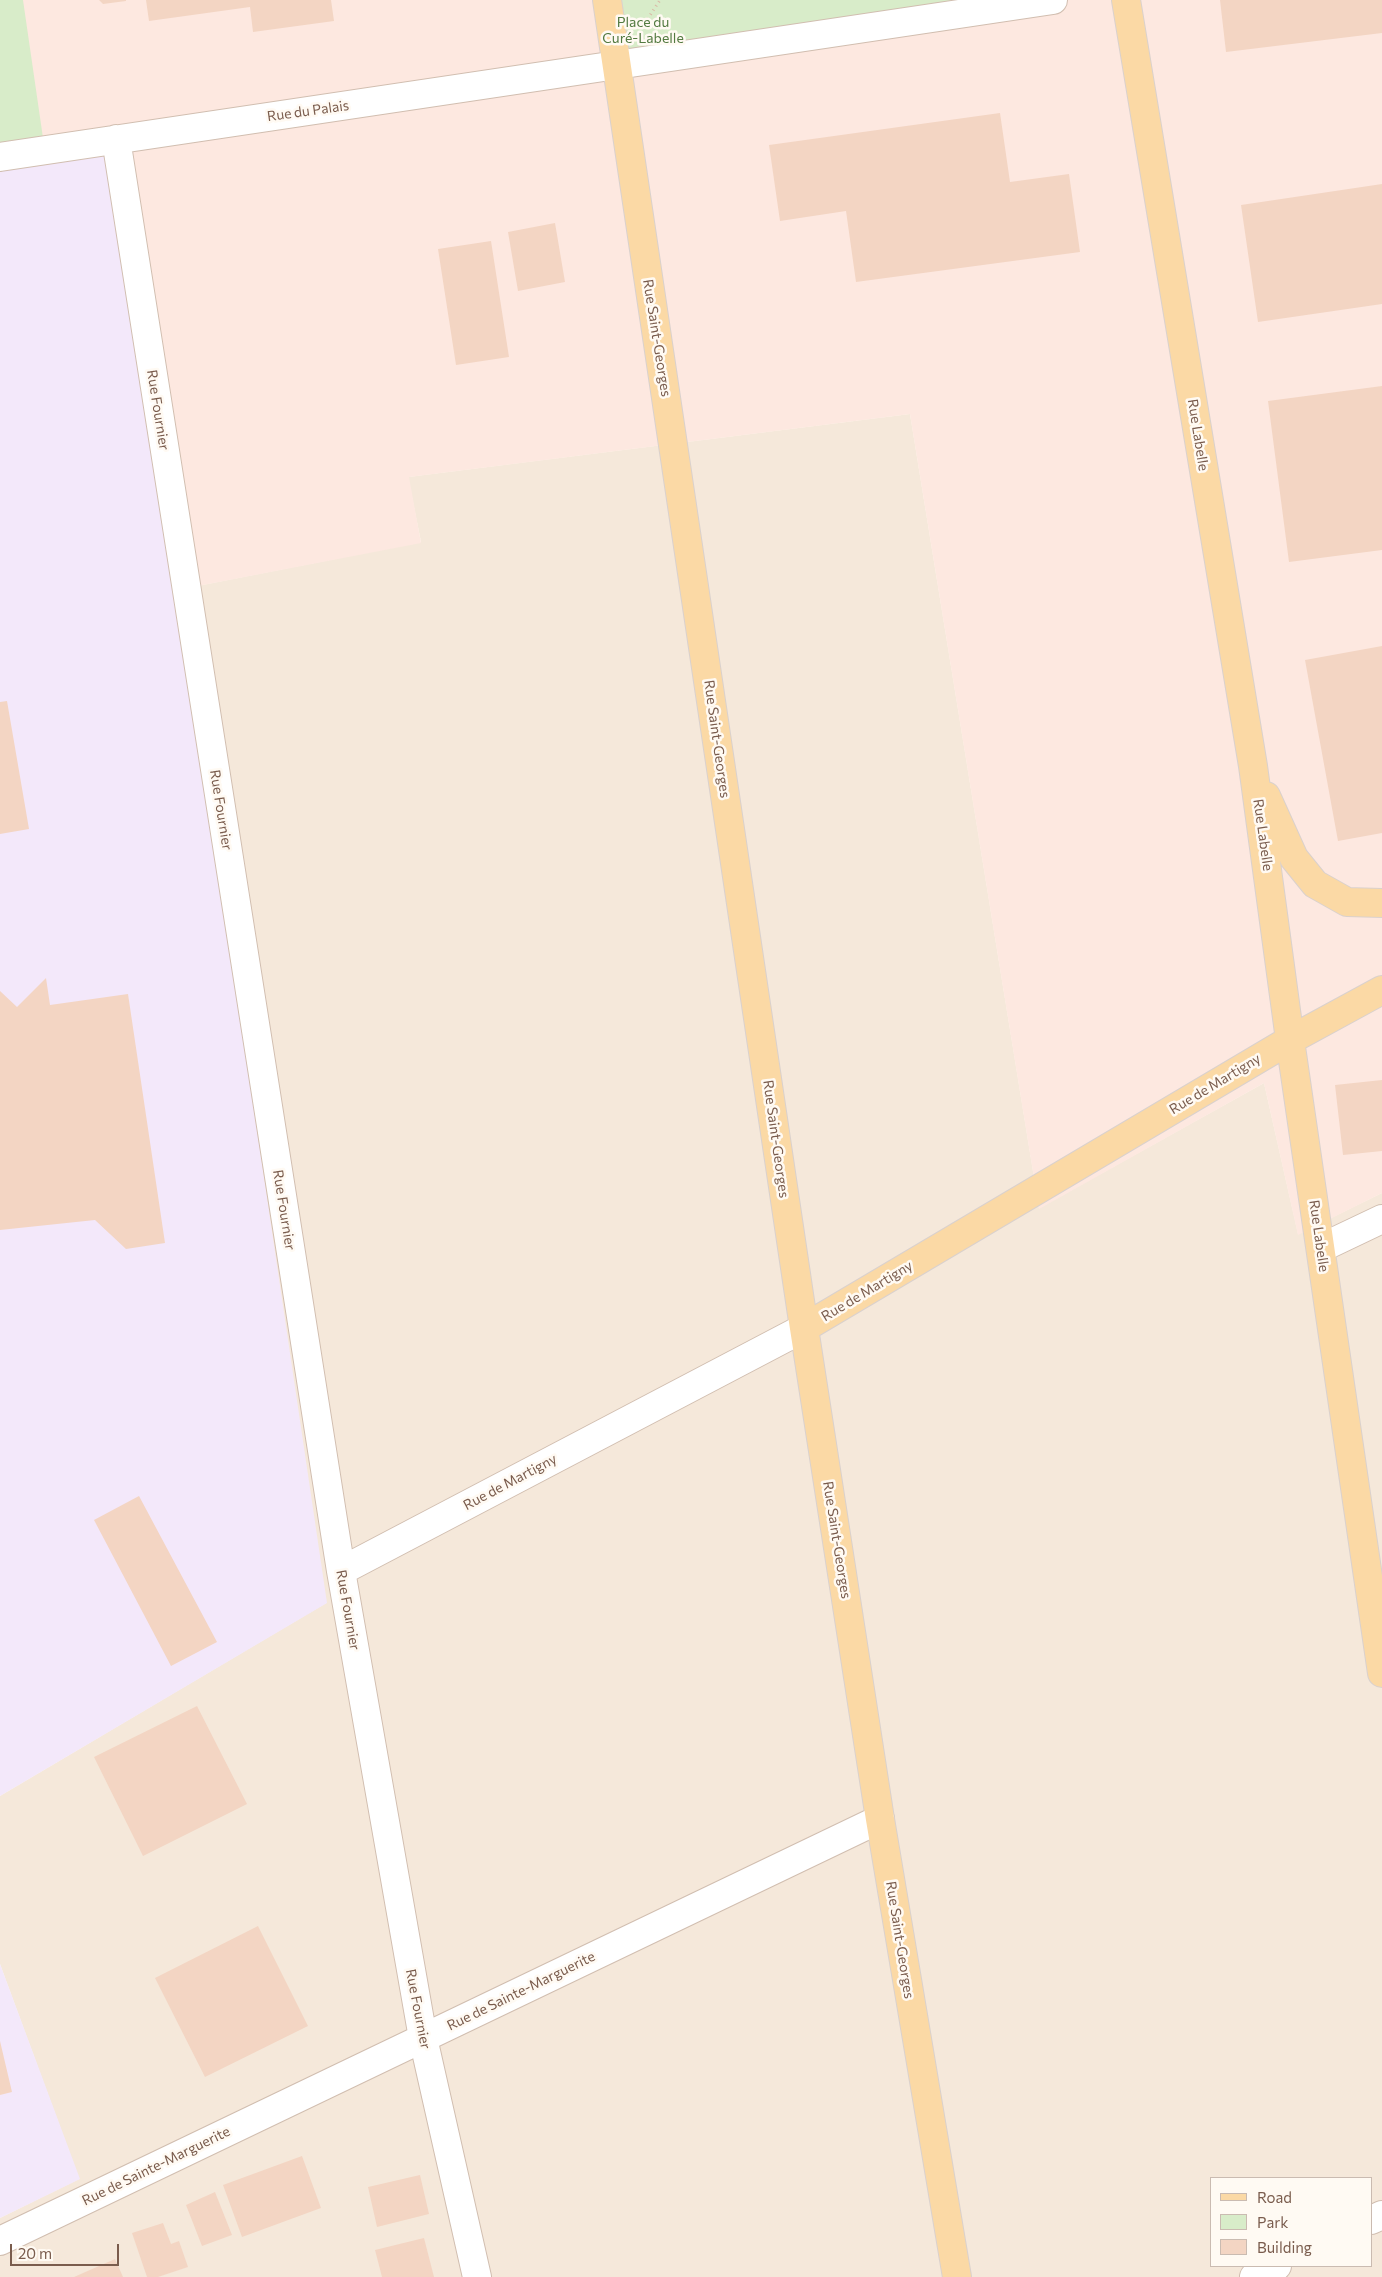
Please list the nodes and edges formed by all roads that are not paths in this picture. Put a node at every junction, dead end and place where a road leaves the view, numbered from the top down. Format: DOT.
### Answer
graph roads {
  1 [pos="607,0"];
  2 [pos="1053,0"];
  3 [pos="1126,0"];
  4 [pos="616,65"];
  5 [pos="116,139"];
  6 [pos="0,156"];
  7 [pos="1253,766"];
  8 [pos="1382,903"];
  9 [pos="1382,990"];
  10 [pos="1290,1040"];
  11 [pos="1382,1219"];
  12 [pos="1320,1248"];
  13 [pos="804,1328"];
  14 [pos="341,1571"];
  15 [pos="1382,1673"];
  16 [pos="880,1819"];
  17 [pos="423,2038"];
  18 [pos="0,2241"];
  19 [pos="1275,2267"];
  20 [pos="477,2277"];
  21 [pos="957,2277"];
  22 [pos="1254,2277"];
  1 -- 4 [label="main road, Rue Saint-Georges"];
  2 -- 4 [label="street"];
  3 -- 7 [label="main road, Rue Labelle"];
  4 -- 5 [label="street, Rue du Palais"];
  4 -- 13 [label="main road, Rue Saint-Georges"];
  5 -- 6 [label="street, Rue du Palais"];
  5 -- 14 [label="street, Rue Fournier"];
  7 -- 8 [label="main road"];
  7 -- 10 [label="main road, Rue Labelle"];
  9 -- 10 [label="main road, Rue de Martigny"];
  10 -- 12 [label="main road, Rue Labelle"];
  10 -- 13 [label="main road, Rue de Martigny"];
  11 -- 12 [label="street"];
  12 -- 15 [label="main road, Rue Labelle"];
  13 -- 14 [label="street, Rue de Martigny"];
  13 -- 16 [label="main road, Rue Saint-Georges"];
  14 -- 17 [label="street, Rue Fournier"];
  16 -- 17 [label="street, Rue de Sainte-Marguerite"];
  16 -- 21 [label="main road, Rue Saint-Georges"];
  17 -- 18 [label="street, Rue de Sainte-Marguerite"];
  17 -- 20 [label="street, Rue Fournier"];
  19 -- 22 [label="street"];
}
